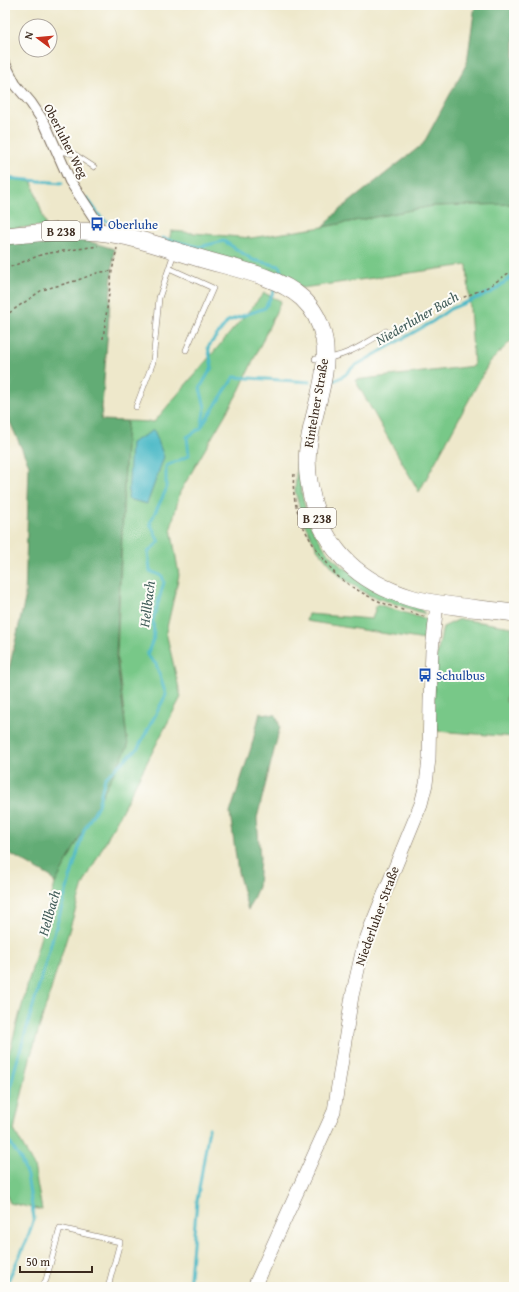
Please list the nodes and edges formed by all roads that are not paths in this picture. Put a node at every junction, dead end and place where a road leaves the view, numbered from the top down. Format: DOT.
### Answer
graph roads {
  1 [pos="5,64"];
  2 [pos="56,150"];
  3 [pos="94,167"];
  4 [pos="5,236"];
  5 [pos="100,239"];
  6 [pos="175,250"];
  7 [pos="169,268"];
  8 [pos="386,332"];
  9 [pos="186,350"];
  10 [pos="322,363"];
  11 [pos="136,407"];
  12 [pos="437,603"];
  13 [pos="514,614"];
  14 [pos="42,1287"];
  15 [pos="108,1287"];
  16 [pos="254,1287"];
  1 -- 2 [label="street, Oberluher Weg"];
  2 -- 3 [label="lane"];
  2 -- 5 [label="street, Oberluher Weg"];
  4 -- 5 [label="main road, Rintelner Straße / B 238"];
  5 -- 6 [label="main road, Rintelner Straße / B 238"];
  6 -- 7 [label="lane"];
  6 -- 10 [label="main road, Rintelner Straße / B 238"];
  7 -- 9 [label="lane"];
  7 -- 11 [label="lane"];
  8 -- 10 [label="lane"];
  10 -- 12 [label="main road, Rintelner Straße / B 238"];
  12 -- 13 [label="main road, Rintelner Straße / B 238"];
  12 -- 16 [label="street, Niederluher Straße"];
  14 -- 15 [label="lane"];
}
